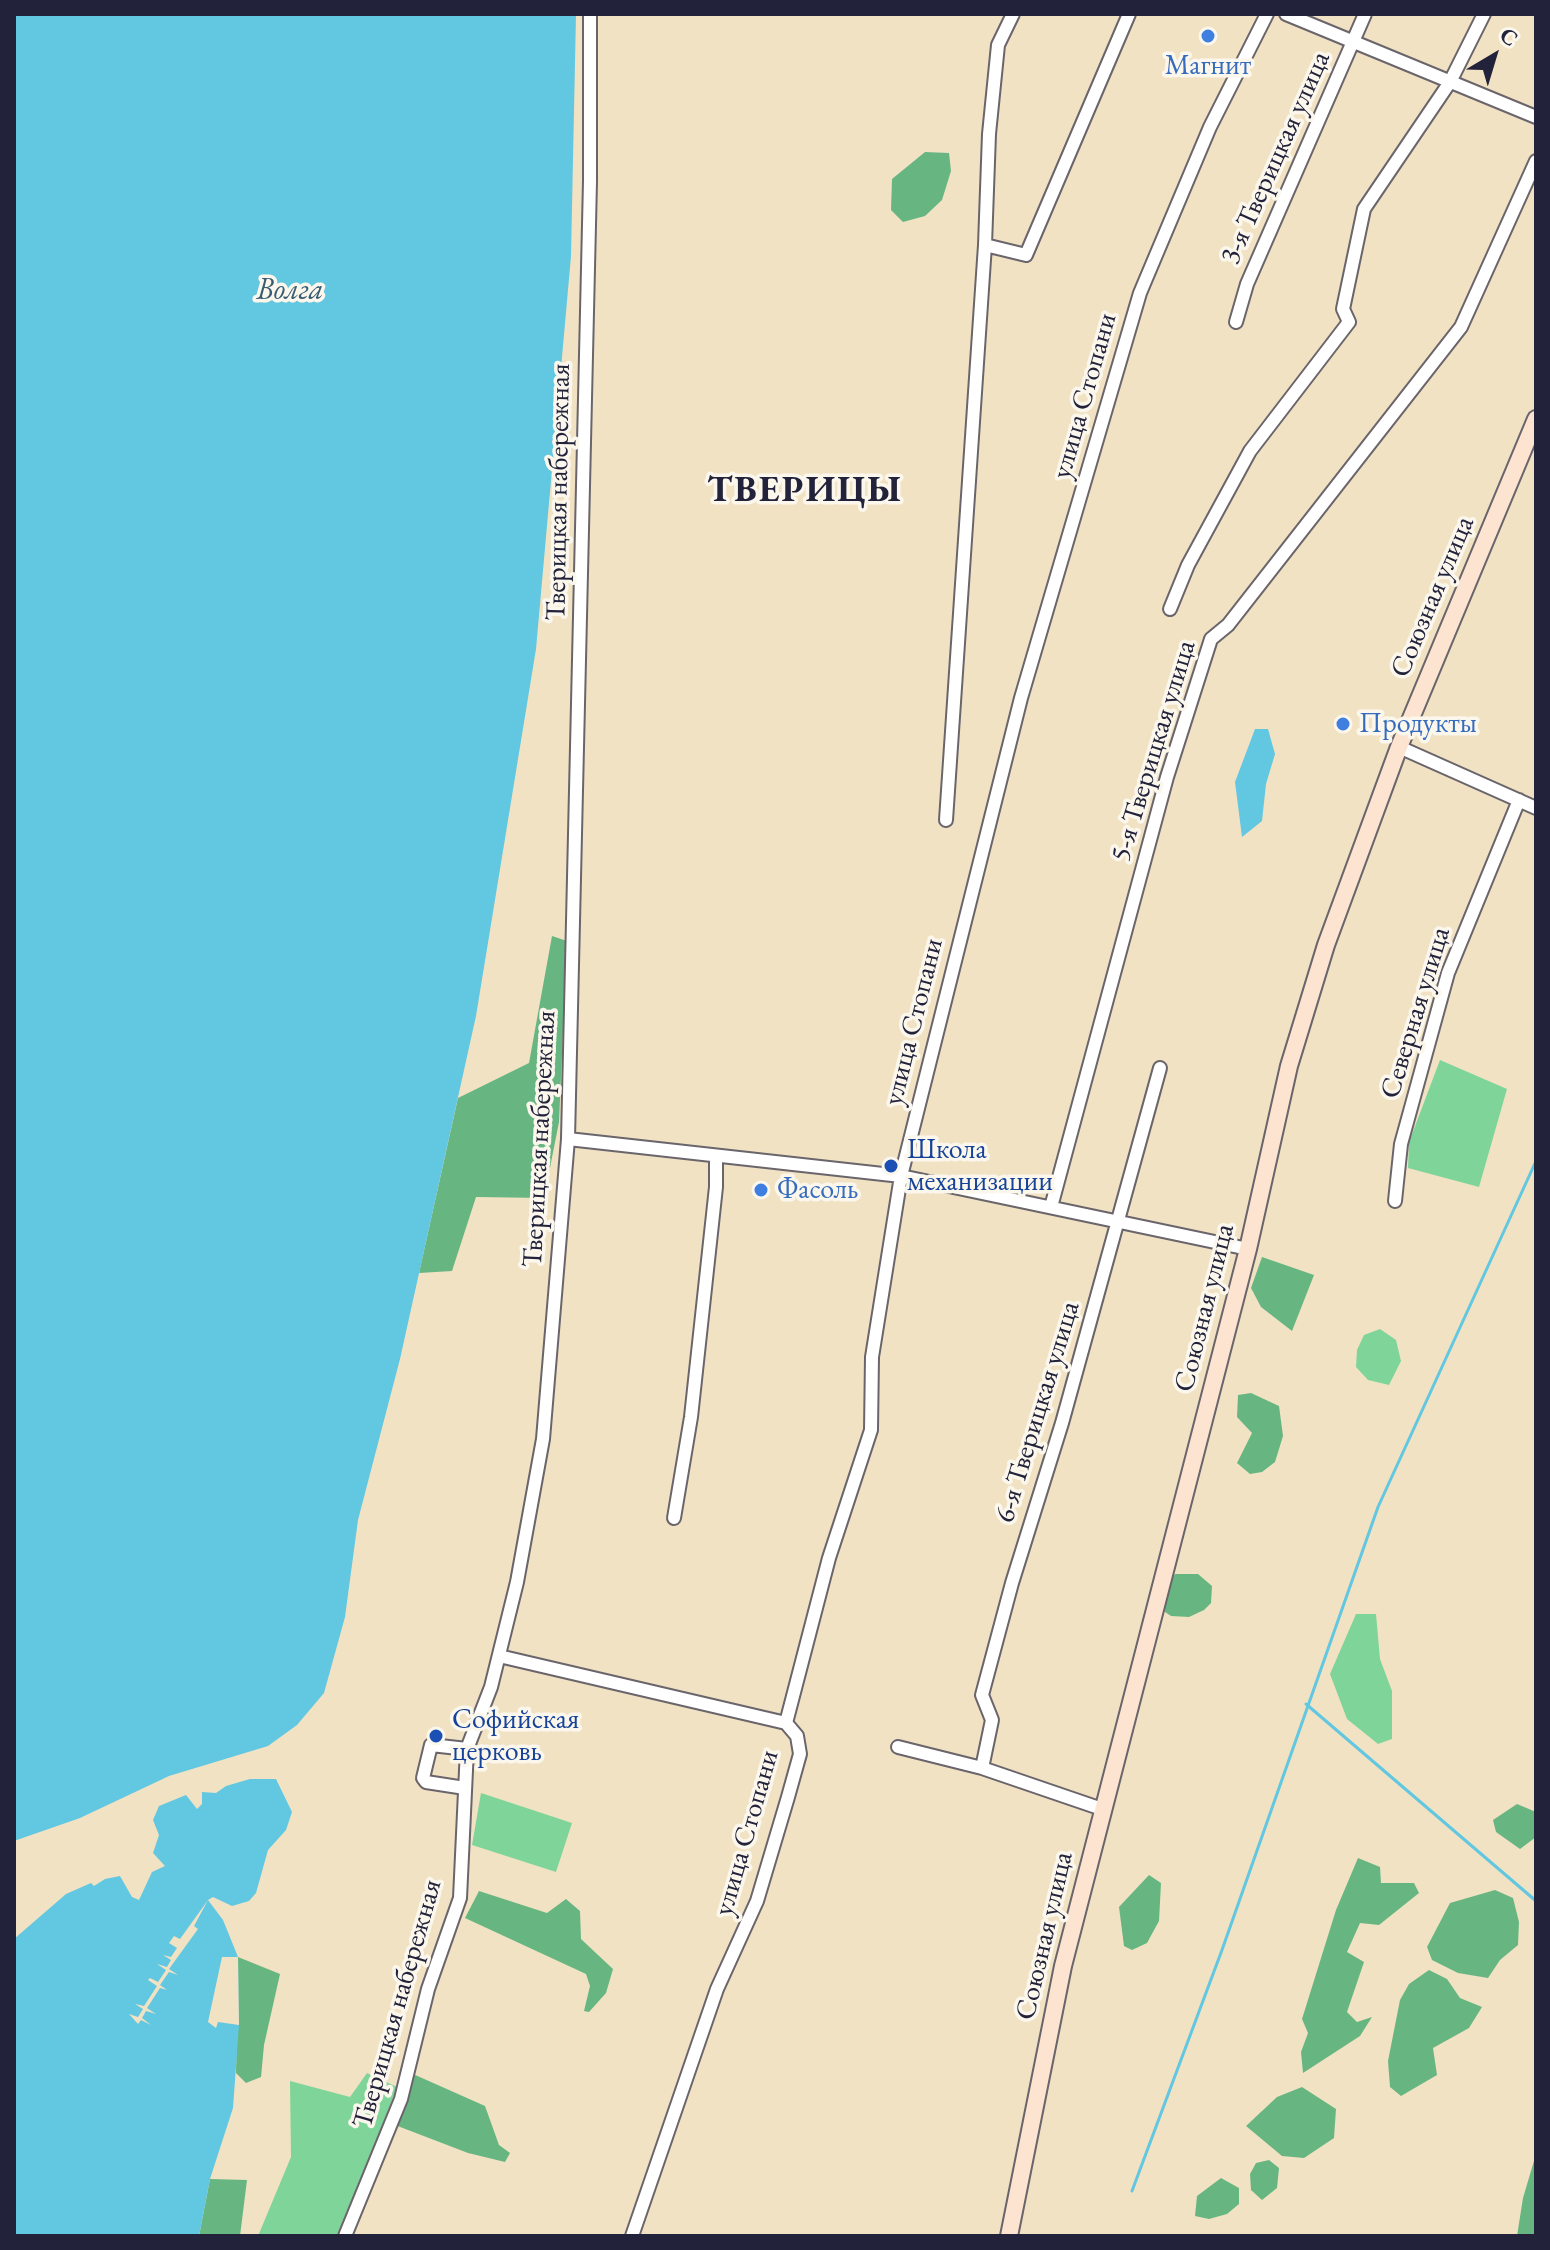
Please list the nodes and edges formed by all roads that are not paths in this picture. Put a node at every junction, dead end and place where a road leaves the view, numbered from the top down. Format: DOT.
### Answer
graph roads {
  1 [pos="590,14"];
  2 [pos="1013,14"];
  3 [pos="1129,14"];
  4 [pos="1267,14"];
  5 [pos="1286,14"];
  6 [pos="1365,14"];
  7 [pos="1484,14"];
  8 [pos="1353,42"];
  9 [pos="1450,82"];
  10 [pos="1536,117"];
  11 [pos="1536,161"];
  12 [pos="985,245"];
  13 [pos="1236,322"];
  14 [pos="1536,419"];
  15 [pos="1170,609"];
  16 [pos="1399,747"];
  17 [pos="1519,800"];
  18 [pos="1536,808"];
  19 [pos="946,820"];
  20 [pos="1160,1068"];
  21 [pos="568,1139"];
  22 [pos="716,1156"];
  23 [pos="901,1176"];
  24 [pos="1395,1201"];
  25 [pos="1051,1207"];
  26 [pos="1119,1221"];
  27 [pos="1248,1249"];
  28 [pos="674,1518"];
  29 [pos="499,1656"];
  30 [pos="786,1723"];
  31 [pos="898,1747"];
  32 [pos="467,1749"];
  33 [pos="982,1768"];
  34 [pos="465,1788"];
  35 [pos="1102,1809"];
  36 [pos="345,2236"];
  37 [pos="632,2236"];
  38 [pos="1009,2236"];
  1 -- 21 [label="street, Тверицкая набережная"];
  2 -- 12 [label="street"];
  3 -- 12 [label="street"];
  4 -- 23 [label="street, улица Стопани"];
  5 -- 8 [label="street"];
  6 -- 8 [label="street, 3-я Тверицкая улица"];
  7 -- 9 [label="street"];
  8 -- 9 [label="street"];
  8 -- 13 [label="street, 3-я Тверицкая улица"];
  9 -- 10 [label="street"];
  9 -- 15 [label="street"];
  11 -- 25 [label="street, 5-я Тверицкая улица"];
  12 -- 19 [label="street"];
  14 -- 16 [label="street, Союзная улица"];
  16 -- 17 [label="street"];
  16 -- 27 [label="street, Союзная улица"];
  17 -- 18 [label="street"];
  17 -- 24 [label="street, Северная улица"];
  20 -- 26 [label="street, 6-я Тверицкая улица"];
  21 -- 22 [label="street"];
  21 -- 29 [label="street, Тверицкая набережная"];
  22 -- 23 [label="street"];
  22 -- 28 [label="street"];
  23 -- 25 [label="street"];
  23 -- 30 [label="street, улица Стопани"];
  25 -- 26 [label="street"];
  26 -- 27 [label="street"];
  26 -- 33 [label="street, 6-я Тверицкая улица"];
  27 -- 35 [label="street, Союзная улица"];
  29 -- 30 [label="street"];
  29 -- 32 [label="street, Тверицкая набережная"];
  30 -- 37 [label="street, улица Стопани"];
  31 -- 33 [label="street"];
  32 -- 34 [label="street, Тверицкая набережная"];
  32 -- 34 [label="street"];
  33 -- 35 [label="street"];
  34 -- 36 [label="street, Тверицкая набережная"];
  35 -- 38 [label="street, Союзная улица"];
}
